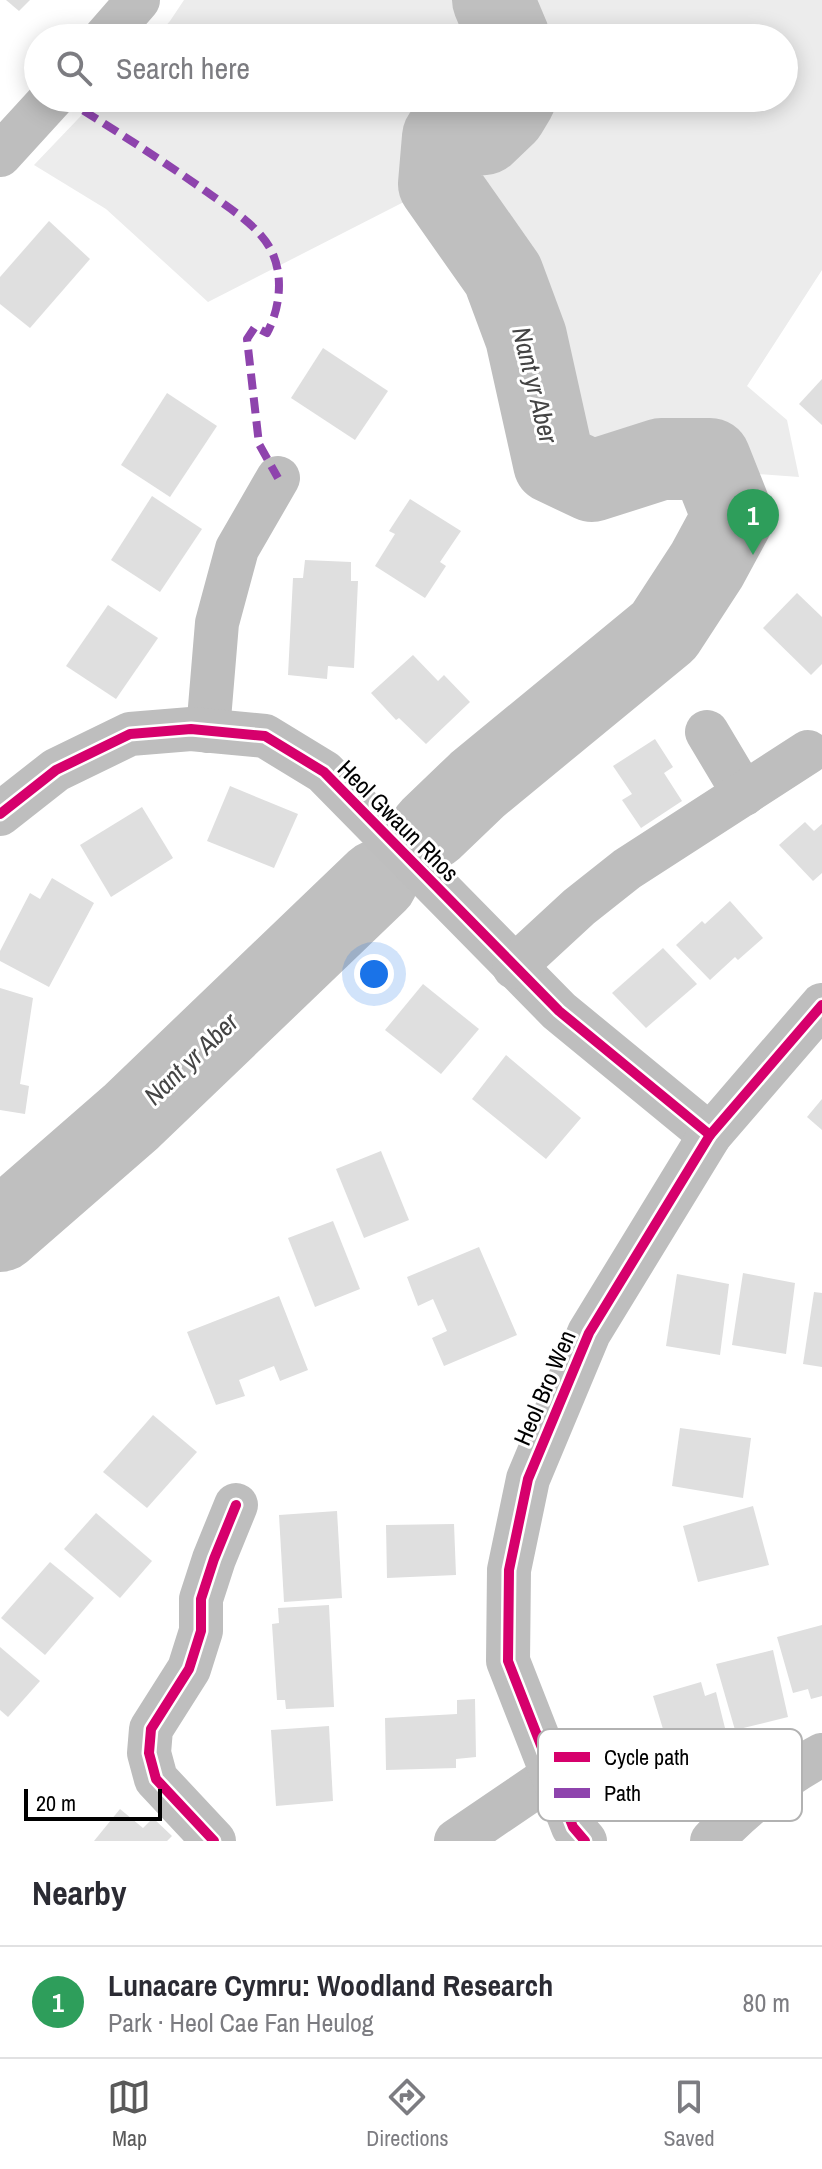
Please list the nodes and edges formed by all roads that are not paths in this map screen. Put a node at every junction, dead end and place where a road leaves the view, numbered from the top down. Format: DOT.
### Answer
graph roads {
  1 [pos="138,0"];
  2 [pos="117,24"];
  3 [pos="39,112"];
  4 [pos="0,155"];
  5 [pos="278,478"];
  6 [pos="208,731"];
  7 [pos="707,732"];
  8 [pos="808,752"];
  9 [pos="744,794"];
  10 [pos="0,814"];
  11 [pos="514,967"];
  12 [pos="822,1005"];
  13 [pos="710,1135"];
  14 [pos="236,1505"];
  15 [pos="538,1737"];
  16 [pos="822,1755"];
  17 [pos="802,1765"];
  18 [pos="538,1785"];
  19 [pos="571,1821"];
  20 [pos="732,1821"];
  21 [pos="214,1841"];
  22 [pos="456,1841"];
  23 [pos="585,1841"];
  24 [pos="712,1841"];
  1 -- 2 [label="street"];
  3 -- 4 [label="street"];
  5 -- 6 [label="street"];
  6 -- 10 [label="street, Heol Gwaun Rhos"];
  6 -- 11 [label="street, Heol Gwaun Rhos"];
  7 -- 9 [label="street"];
  8 -- 9 [label="street"];
  9 -- 11 [label="street"];
  11 -- 13 [label="street, Heol Gwaun Rhos"];
  12 -- 13 [label="street, Heol Bro Wen"];
  13 -- 15 [label="street, Heol Bro Wen"];
  14 -- 21 [label="street"];
  16 -- 17 [label="street"];
  18 -- 22 [label="street"];
  19 -- 23 [label="street, Heol Bro Wen"];
  20 -- 24 [label="street"];
}
